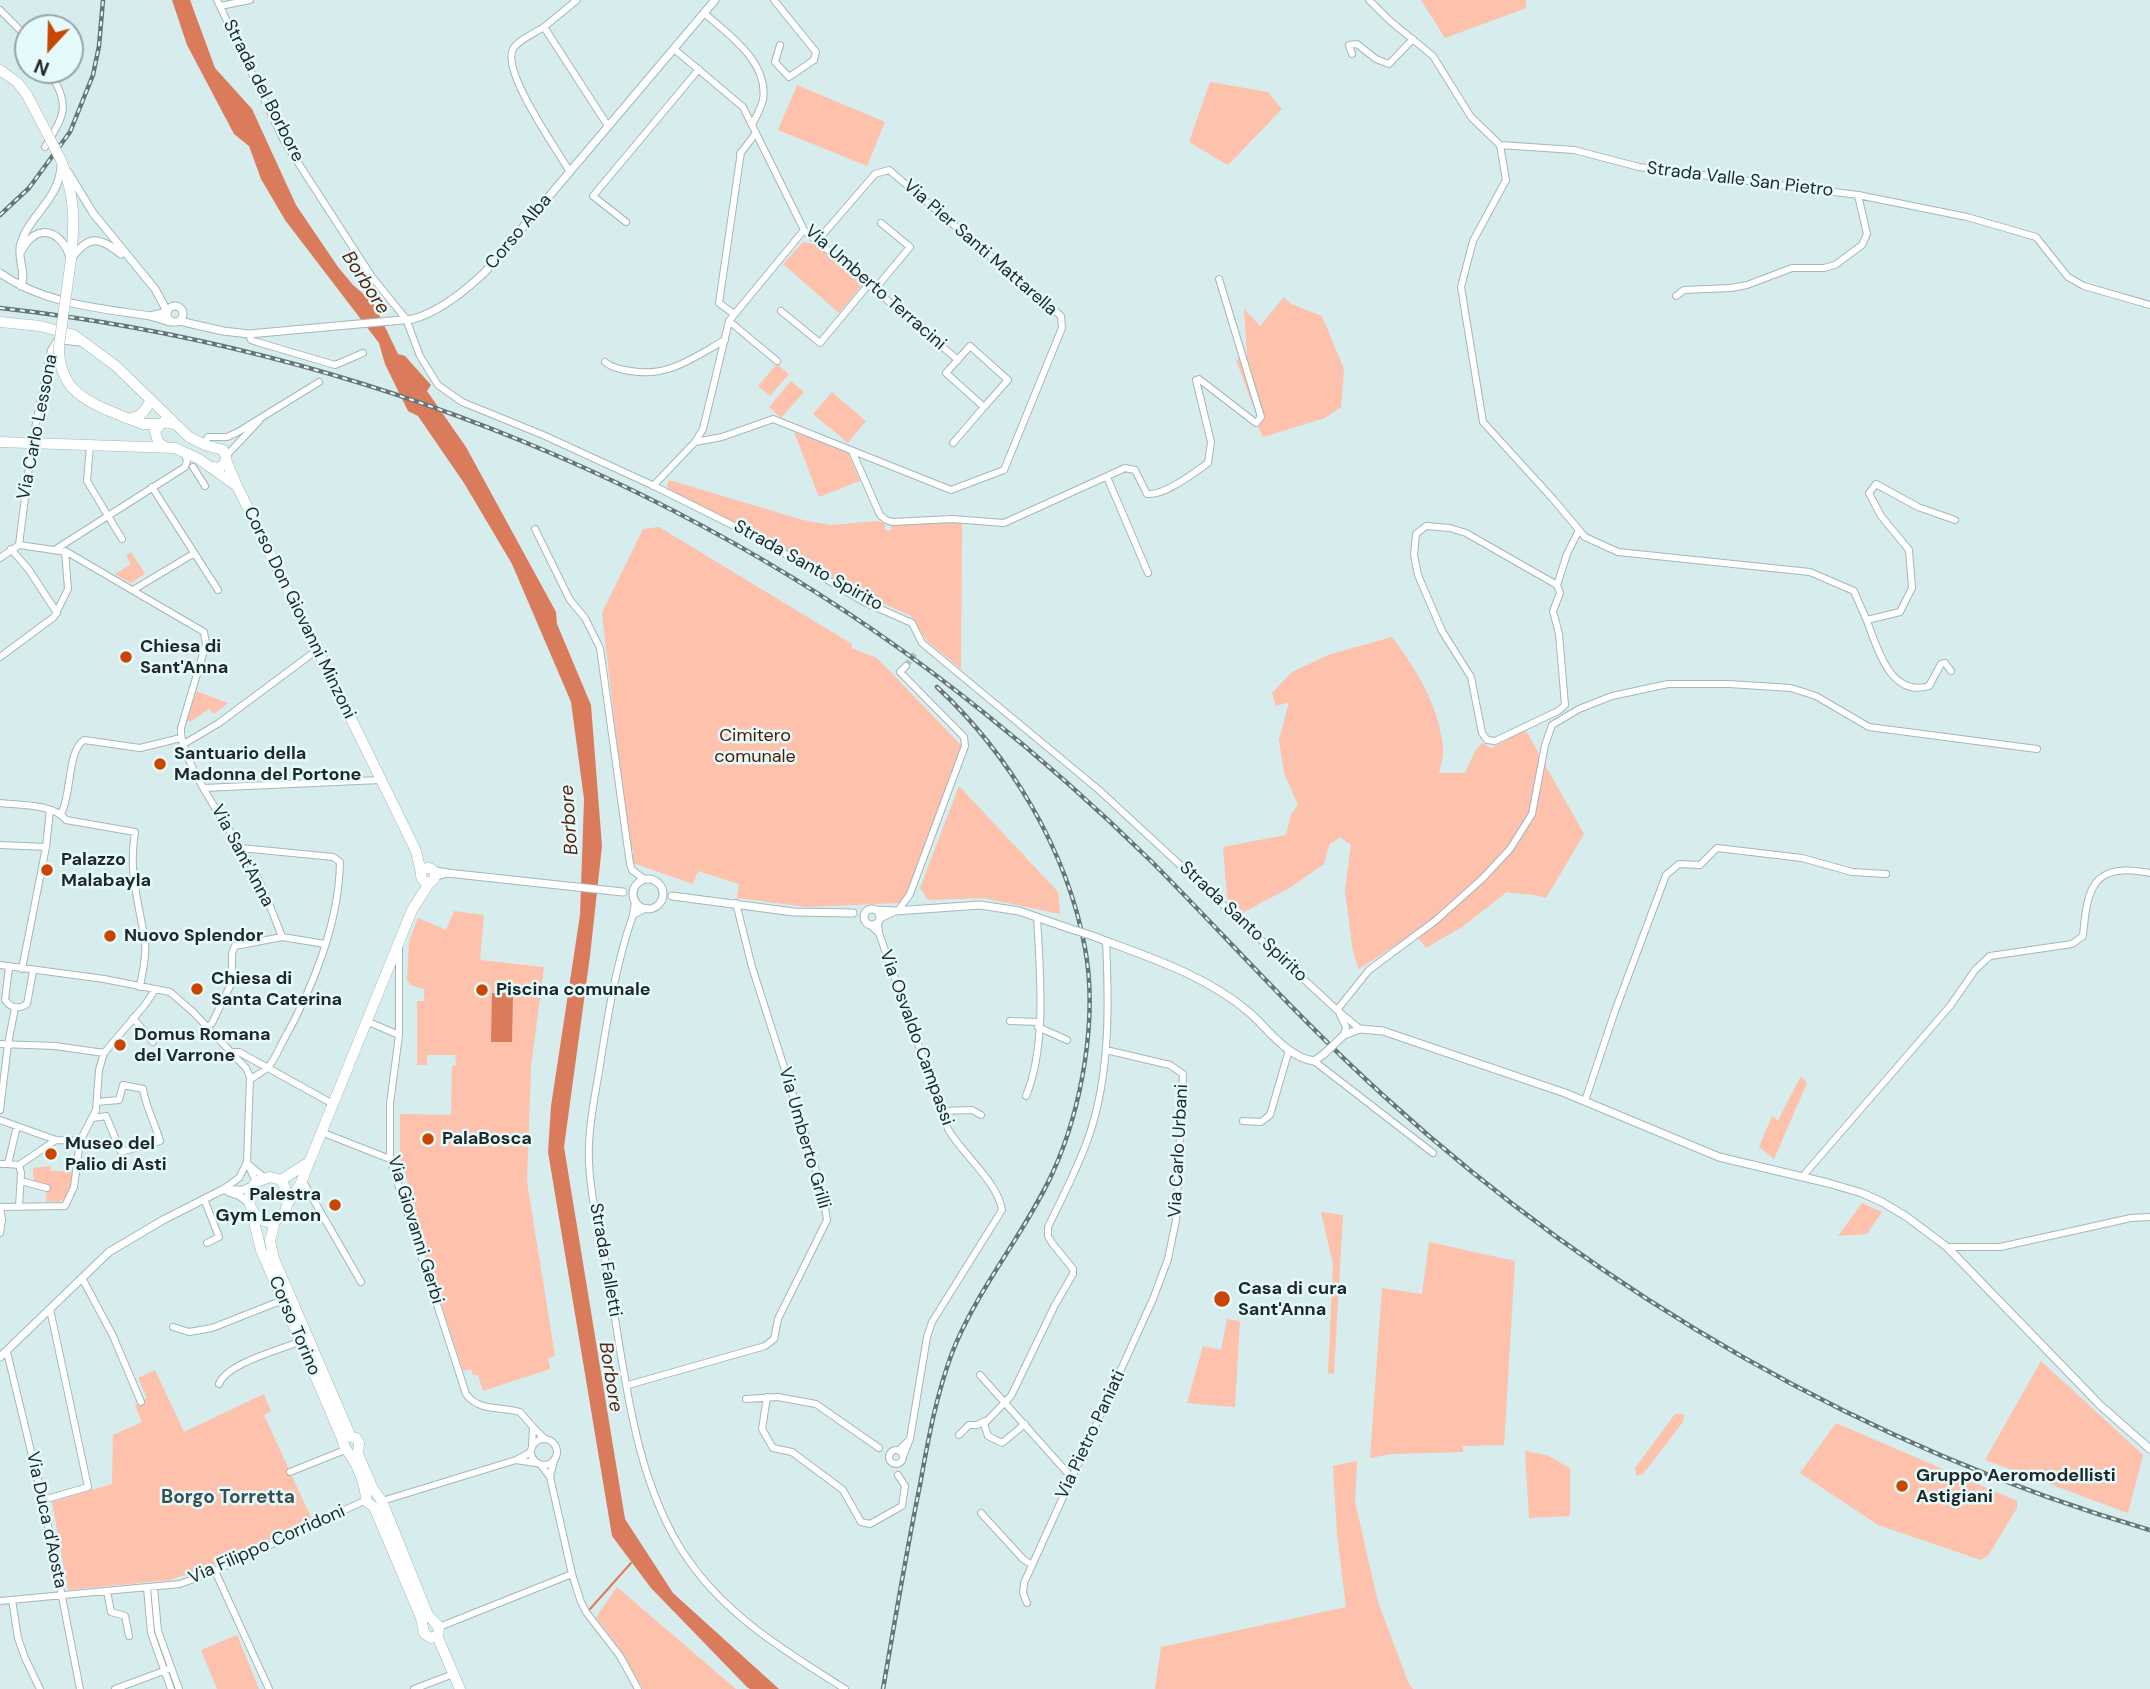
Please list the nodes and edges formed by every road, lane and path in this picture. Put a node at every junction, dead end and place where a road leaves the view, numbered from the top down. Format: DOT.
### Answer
graph roads {
  1 [pos="250,0"];
  2 [pos="577,0"];
  3 [pos="715,0"];
  4 [pos="774,0"];
  5 [pos="1369,0"];
  6 [pos="219,3"];
  7 [pos="0,10"];
  8 [pos="704,13"];
  9 [pos="14,24"];
  10 [pos="544,27"];
  11 [pos="1413,40"];
  12 [pos="780,45"];
  13 [pos="674,48"];
  14 [pos="1352,54"];
  15 [pos="699,69"];
  16 [pos="0,70"];
  17 [pos="57,84"];
  18 [pos="752,125"];
  19 [pos="608,126"];
  20 [pos="756,133"];
  21 [pos="1500,145"];
  22 [pos="45,148"];
  23 [pos="61,160"];
  24 [pos="570,172"];
  25 [pos="1857,195"];
  26 [pos="626,222"];
  27 [pos="881,223"];
  28 [pos="804,230"];
  29 [pos="818,240"];
  30 [pos="19,253"];
  31 [pos="71,259"];
  32 [pos="130,260"];
  33 [pos="0,273"];
  34 [pos="1219,279"];
  35 [pos="21,286"];
  36 [pos="872,287"];
  37 [pos="155,289"];
  38 [pos="1676,296"];
  39 [pos="2150,305"];
  40 [pos="176,306"];
  41 [pos="167,311"];
  42 [pos="781,311"];
  43 [pos="183,313"];
  44 [pos="734,314"];
  45 [pos="150,316"];
  46 [pos="406,319"];
  47 [pos="729,321"];
  48 [pos="0,322"];
  49 [pos="175,322"];
  50 [pos="203,327"];
  51 [pos="935,330"];
  52 [pos="249,334"];
  53 [pos="930,336"];
  54 [pos="725,340"];
  55 [pos="86,343"];
  56 [pos="363,353"];
  57 [pos="958,360"];
  58 [pos="777,361"];
  59 [pos="605,362"];
  60 [pos="319,382"];
  61 [pos="151,400"];
  62 [pos="984,407"];
  63 [pos="262,417"];
  64 [pos="128,419"];
  65 [pos="144,424"];
  66 [pos="160,424"];
  67 [pos="175,424"];
  68 [pos="155,437"];
  69 [pos="0,442"];
  70 [pos="216,442"];
  71 [pos="695,442"];
  72 [pos="32,443"];
  73 [pos="953,443"];
  74 [pos="90,446"];
  75 [pos="165,447"];
  76 [pos="852,451"];
  77 [pos="185,455"];
  78 [pos="226,458"];
  79 [pos="197,463"];
  80 [pos="212,467"];
  81 [pos="1107,477"];
  82 [pos="205,485"];
  83 [pos="237,486"];
  84 [pos="653,486"];
  85 [pos="152,487"];
  86 [pos="107,515"];
  87 [pos="1955,520"];
  88 [pos="535,529"];
  89 [pos="1578,530"];
  90 [pos="122,539"];
  91 [pos="19,545"];
  92 [pos="56,549"];
  93 [pos="12,550"];
  94 [pos="65,551"];
  95 [pos="193,554"];
  96 [pos="0,558"];
  97 [pos="1148,573"];
  98 [pos="1557,585"];
  99 [pos="133,590"];
  100 [pos="218,590"];
  101 [pos="57,613"];
  102 [pos="1867,620"];
  103 [pos="922,643"];
  104 [pos="317,650"];
  105 [pos="916,652"];
  106 [pos="0,657"];
  107 [pos="906,666"];
  108 [pos="1951,671"];
  109 [pos="1565,702"];
  110 [pos="1578,710"];
  111 [pos="181,741"];
  112 [pos="2038,749"];
  113 [pos="380,780"];
  114 [pos="204,788"];
  115 [pos="0,803"];
  116 [pos="50,810"];
  117 [pos="61,814"];
  118 [pos="0,845"];
  119 [pos="46,847"];
  120 [pos="241,848"];
  121 [pos="2150,873"];
  122 [pos="428,874"];
  123 [pos="1886,874"];
  124 [pos="644,880"];
  125 [pos="634,895"];
  126 [pos="662,895"];
  127 [pos="736,903"];
  128 [pos="646,908"];
  129 [pos="871,910"];
  130 [pos="896,911"];
  131 [pos="853,913"];
  132 [pos="633,915"];
  133 [pos="1037,917"];
  134 [pos="874,922"];
  135 [pos="282,937"];
  136 [pos="399,940"];
  137 [pos="1106,941"];
  138 [pos="325,944"];
  139 [pos="0,965"];
  140 [pos="9,967"];
  141 [pos="22,969"];
  142 [pos="33,971"];
  143 [pos="140,986"];
  144 [pos="155,990"];
  145 [pos="15,1008"];
  146 [pos="1337,1010"];
  147 [pos="133,1018"];
  148 [pos="366,1021"];
  149 [pos="1010,1021"];
  150 [pos="1039,1025"];
  151 [pos="207,1028"];
  152 [pos="1363,1029"];
  153 [pos="399,1035"];
  154 [pos="1345,1035"];
  155 [pos="1067,1040"];
  156 [pos="153,1042"];
  157 [pos="4,1044"];
  158 [pos="1106,1050"];
  159 [pos="1289,1050"];
  160 [pos="232,1052"];
  161 [pos="104,1053"];
  162 [pos="1314,1060"];
  163 [pos="268,1067"];
  164 [pos="250,1080"];
  165 [pos="1,1096"];
  166 [pos="1026,1096"];
  167 [pos="1586,1101"];
  168 [pos="100,1102"];
  169 [pos="333,1104"];
  170 [pos="0,1109"];
  171 [pos="942,1111"];
  172 [pos="981,1115"];
  173 [pos="106,1116"];
  174 [pos="93,1118"];
  175 [pos="0,1120"];
  176 [pos="1243,1121"];
  177 [pos="17,1126"];
  178 [pos="321,1132"];
  179 [pos="56,1140"];
  180 [pos="80,1142"];
  181 [pos="1433,1153"];
  182 [pos="390,1159"];
  183 [pos="247,1162"];
  184 [pos="4,1164"];
  185 [pos="19,1165"];
  186 [pos="298,1177"];
  187 [pos="1802,1177"];
  188 [pos="281,1180"];
  189 [pos="21,1181"];
  190 [pos="258,1182"];
  191 [pos="47,1188"];
  192 [pos="222,1190"];
  193 [pos="204,1199"];
  194 [pos="288,1203"];
  195 [pos="0,1207"];
  196 [pos="19,1207"];
  197 [pos="251,1207"];
  198 [pos="2150,1217"];
  199 [pos="275,1221"];
  200 [pos="0,1233"];
  201 [pos="207,1243"];
  202 [pos="1947,1247"];
  203 [pos="82,1278"];
  204 [pos="361,1282"];
  205 [pos="283,1300"];
  206 [pos="1150,1305"];
  207 [pos="50,1309"];
  208 [pos="173,1327"];
  209 [pos="300,1341"];
  210 [pos="3,1354"];
  211 [pos="980,1375"];
  212 [pos="219,1384"];
  213 [pos="628,1385"];
  214 [pos="767,1397"];
  215 [pos="746,1399"];
  216 [pos="141,1402"];
  217 [pos="1005,1402"];
  218 [pos="986,1420"];
  219 [pos="1025,1424"];
  220 [pos="533,1427"];
  221 [pos="959,1435"];
  222 [pos="545,1439"];
  223 [pos="346,1442"];
  224 [pos="2150,1449"];
  225 [pos="531,1450"];
  226 [pos="896,1456"];
  227 [pos="516,1460"];
  228 [pos="554,1460"];
  229 [pos="538,1464"];
  230 [pos="290,1472"];
  231 [pos="550,1477"];
  232 [pos="1072,1478"];
  233 [pos="43,1500"];
  234 [pos="374,1503"];
  235 [pos="981,1513"];
  236 [pos="1032,1565"];
  237 [pos="215,1571"];
  238 [pos="572,1574"];
  239 [pos="151,1588"];
  240 [pos="107,1591"];
  241 [pos="62,1595"];
  242 [pos="12,1600"];
  243 [pos="0,1601"];
  244 [pos="1027,1603"];
  245 [pos="436,1633"];
  246 [pos="129,1636"];
  247 [pos="168,1669"];
  248 [pos="448,1676"];
  249 [pos="40,1689"];
  250 [pos="80,1689"];
  251 [pos="115,1689"];
  252 [pos="171,1689"];
  253 [pos="179,1689"];
  254 [pos="269,1689"];
  255 [pos="414,1689"];
  256 [pos="453,1689"];
  257 [pos="460,1689"];
  258 [pos="638,1689"];
  259 [pos="845,1689"];
  1 -- 6 [label="street"];
  2 -- 10 [label="street"];
  3 -- 8 [label="street, Corso Alba"];
  4 -- 12 [label="street"];
  5 -- 11 [label="street"];
  6 -- 46 [label="street, Strada del Borbore"];
  7 -- 9 [label="street"];
  8 -- 13 [label="street, Corso Alba"];
  8 -- 18 [label="street"];
  10 -- 19 [label="street"];
  10 -- 24 [label="street"];
  11 -- 14 [label="street"];
  11 -- 21 [label="street"];
  13 -- 15 [label="street, Via Umberto Terracini"];
  13 -- 19 [label="street, Corso Alba"];
  15 -- 18 [label="street, Via Umberto Terracini"];
  15 -- 26 [label="street"];
  16 -- 23 [label="main road, bridge"];
  17 -- 22 [label="street"];
  18 -- 20 [label="street, Via Umberto Terracini"];
  19 -- 24 [label="street, Corso Alba"];
  20 -- 28 [label="street, Via Umberto Terracini"];
  20 -- 44 [label="street"];
  21 -- 25 [label="street, Strada Valle San Pietro"];
  21 -- 89 [label="street"];
  23 -- 30 [label="street"];
  23 -- 31 [label="main road"];
  23 -- 32 [label="street"];
  24 -- 46 [label="street, Corso Alba"];
  25 -- 38 [label="street"];
  25 -- 39 [label="street, Strada Valle San Pietro"];
  27 -- 36 [label="street"];
  28 -- 29 [label="street, Via Umberto Terracini"];
  28 -- 44 [label="street"];
  29 -- 36 [label="street, Via Umberto Terracini"];
  29 -- 76 [label="street, Via Pier Santi Mattarella"];
  30 -- 31 [label="street"];
  30 -- 35 [label="street"];
  31 -- 32 [label="street"];
  31 -- 64 [label="main road, bridge"];
  32 -- 37 [label="street"];
  33 -- 35 [label="street, Corso Alba"];
  34 -- 81 [label="street"];
  35 -- 45 [label="street, Corso Alba"];
  36 -- 42 [label="street"];
  36 -- 53 [label="street, Via Umberto Terracini"];
  37 -- 40 [label="street, Corso Alba"];
  37 -- 41 [label="street"];
  40 -- 41 [label="street"];
  40 -- 43 [label="street, Corso Alba"];
  41 -- 45 [label="street"];
  41 -- 49 [label="street"];
  43 -- 49 [label="street"];
  43 -- 50 [label="street, Corso Alba"];
  44 -- 47 [label="street"];
  45 -- 49 [label="street, Corso Alba"];
  46 -- 52 [label="street, Corso Alba"];
  46 -- 84 [label="street, Strada Santo Spirito"];
  47 -- 54 [label="street"];
  47 -- 58 [label="street"];
  48 -- 55 [label="main road"];
  49 -- 50 [label="street, Corso Alba"];
  50 -- 52 [label="street, Corso Alba"];
  51 -- 53 [label="street"];
  52 -- 56 [label="street, Corso Alba"];
  53 -- 57 [label="street, Via Umberto Terracini"];
  54 -- 59 [label="street"];
  54 -- 71 [label="street"];
  55 -- 61 [label="main road"];
  55 -- 72 [label="street, Via Carlo Lessona"];
  57 -- 62 [label="street"];
  57 -- 62 [label="street"];
  60 -- 63 [label="street"];
  61 -- 64 [label="main road"];
  61 -- 67 [label="main road"];
  62 -- 73 [label="street"];
  63 -- 70 [label="street"];
  63 -- 78 [label="street"];
  64 -- 65 [label="main road"];
  65 -- 66 [label="main road"];
  65 -- 68 [label="main road"];
  66 -- 67 [label="main road"];
  66 -- 68 [label="main road"];
  67 -- 70 [label="main road"];
  68 -- 75 [label="main road"];
  69 -- 72 [label="main road, Corso Don Giovanni Minzoni"];
  70 -- 78 [label="main road"];
  71 -- 76 [label="street, Via Pier Santi Mattarella"];
  71 -- 84 [label="street"];
  72 -- 74 [label="main road, Corso Don Giovanni Minzoni"];
  72 -- 91 [label="street, Via Carlo Lessona"];
  74 -- 75 [label="main road, Corso Don Giovanni Minzoni"];
  74 -- 86 [label="street"];
  75 -- 77 [label="main road, Corso Don Giovanni Minzoni"];
  76 -- 81 [label="street"];
  77 -- 79 [label="main road, Corso Don Giovanni Minzoni"];
  77 -- 85 [label="street"];
  78 -- 80 [label="main road"];
  78 -- 83 [label="main road, Corso Don Giovanni Minzoni"];
  79 -- 80 [label="main road, Corso Don Giovanni Minzoni"];
  79 -- 82 [label="street"];
  80 -- 83 [label="main road, Corso Don Giovanni Minzoni"];
  81 -- 97 [label="street"];
  83 -- 104 [label="main road, Corso Don Giovanni Minzoni"];
  84 -- 103 [label="street, Strada Santo Spirito"];
  85 -- 86 [label="street"];
  85 -- 95 [label="street"];
  86 -- 90 [label="street"];
  86 -- 92 [label="street"];
  87 -- 102 [label="street"];
  88 -- 124 [label="street"];
  89 -- 98 [label="street"];
  89 -- 102 [label="street"];
  91 -- 92 [label="street"];
  91 -- 93 [label="street"];
  92 -- 94 [label="street"];
  93 -- 96 [label="street"];
  93 -- 101 [label="street"];
  94 -- 99 [label="street"];
  94 -- 101 [label="street"];
  95 -- 99 [label="street"];
  95 -- 100 [label="street"];
  98 -- 109 [label="street"];
  98 -- 109 [label="street"];
  99 -- 111 [label="street"];
  101 -- 106 [label="street"];
  102 -- 108 [label="street"];
  103 -- 105 [label="street"];
  103 -- 146 [label="street, Strada Santo Spirito"];
  104 -- 111 [label="street"];
  104 -- 113 [label="main road, Corso Don Giovanni Minzoni"];
  107 -- 130 [label="street"];
  109 -- 110 [label="street"];
  110 -- 112 [label="street"];
  110 -- 146 [label="street"];
  111 -- 114 [label="street, Via Sant'Anna"];
  111 -- 117 [label="street"];
  113 -- 114 [label="street"];
  113 -- 122 [label="main road, Corso Don Giovanni Minzoni"];
  114 -- 120 [label="street, Via Sant'Anna"];
  115 -- 116 [label="street"];
  116 -- 117 [label="street"];
  116 -- 119 [label="street"];
  117 -- 143 [label="street"];
  118 -- 119 [label="street"];
  119 -- 141 [label="street"];
  120 -- 135 [label="street, Via Sant'Anna"];
  120 -- 138 [label="street"];
  121 -- 187 [label="street"];
  122 -- 125 [label="street"];
  122 -- 136 [label="main road, Corso Don Giovanni Minzoni"];
  123 -- 167 [label="street"];
  124 -- 125 [label="street"];
  124 -- 126 [label="street"];
  125 -- 128 [label="street"];
  125 -- 132 [label="street, Strada Falletti"];
  126 -- 127 [label="street"];
  126 -- 128 [label="street"];
  127 -- 131 [label="street"];
  127 -- 213 [label="street, Via Umberto Grilli"];
  128 -- 132 [label="street"];
  129 -- 130 [label="street"];
  129 -- 131 [label="street"];
  129 -- 134 [label="street"];
  129 -- 134 [label="street"];
  130 -- 133 [label="street"];
  130 -- 134 [label="street"];
  131 -- 134 [label="street"];
  132 -- 213 [label="street, Strada Falletti"];
  133 -- 137 [label="street, bridge"];
  133 -- 150 [label="street"];
  134 -- 171 [label="street, Via Osvaldo Campassi"];
  135 -- 138 [label="street"];
  135 -- 151 [label="street"];
  136 -- 148 [label="main road, Corso Don Giovanni Minzoni"];
  136 -- 153 [label="street, Via Giovanni Gerbi"];
  137 -- 158 [label="street"];
  137 -- 159 [label="street"];
  138 -- 163 [label="street"];
  139 -- 140 [label="street"];
  140 -- 141 [label="street"];
  140 -- 145 [label="street"];
  141 -- 142 [label="street"];
  142 -- 143 [label="street"];
  142 -- 145 [label="street"];
  143 -- 144 [label="street"];
  144 -- 147 [label="street"];
  144 -- 151 [label="street"];
  145 -- 157 [label="street"];
  146 -- 152 [label="street, Strada Santo Spirito"];
  146 -- 154 [label="street, Strada Santo Spirito"];
  147 -- 156 [label="street"];
  147 -- 161 [label="street"];
  148 -- 153 [label="street"];
  148 -- 169 [label="main road, Corso Don Giovanni Minzoni"];
  149 -- 150 [label="street"];
  150 -- 155 [label="street"];
  150 -- 166 [label="street"];
  151 -- 160 [label="street"];
  152 -- 154 [label="street"];
  152 -- 167 [label="street"];
  153 -- 182 [label="street, Via Giovanni Gerbi"];
  154 -- 162 [label="street, bridge"];
  157 -- 161 [label="street"];
  157 -- 165 [label="street"];
  158 -- 206 [label="street, Via Carlo Urbani"];
  158 -- 217 [label="street"];
  159 -- 162 [label="street"];
  159 -- 176 [label="street"];
  160 -- 163 [label="street"];
  160 -- 164 [label="street"];
  161 -- 168 [label="street"];
  162 -- 181 [label="street"];
  163 -- 164 [label="street"];
  163 -- 169 [label="street"];
  164 -- 183 [label="street"];
  165 -- 170 [label="street"];
  167 -- 187 [label="street"];
  168 -- 173 [label="street"];
  168 -- 173 [label="street"];
  168 -- 174 [label="street"];
  169 -- 178 [label="main road, Corso Don Giovanni Minzoni"];
  171 -- 172 [label="street"];
  171 -- 226 [label="street, Via Osvaldo Campassi"];
  173 -- 174 [label="street"];
  174 -- 180 [label="street"];
  175 -- 177 [label="street"];
  177 -- 179 [label="street"];
  177 -- 184 [label="street"];
  178 -- 182 [label="street"];
  178 -- 186 [label="main road, Corso Don Giovanni Minzoni"];
  179 -- 180 [label="street"];
  179 -- 185 [label="street"];
  180 -- 196 [label="street"];
  182 -- 220 [label="street, Via Giovanni Gerbi"];
  183 -- 190 [label="street"];
  183 -- 192 [label="street"];
  184 -- 185 [label="street"];
  185 -- 189 [label="street"];
  186 -- 188 [label="main road"];
  186 -- 194 [label="main road, Corso Don Giovanni Minzoni"];
  186 -- 204 [label="street"];
  187 -- 202 [label="street"];
  188 -- 190 [label="main road"];
  188 -- 194 [label="main road"];
  189 -- 191 [label="street"];
  189 -- 196 [label="street"];
  190 -- 192 [label="street"];
  190 -- 197 [label="main road"];
  192 -- 193 [label="street"];
  192 -- 197 [label="street"];
  193 -- 201 [label="street"];
  193 -- 203 [label="street"];
  194 -- 199 [label="main road"];
  195 -- 196 [label="street"];
  195 -- 200 [label="street"];
  197 -- 199 [label="main road"];
  197 -- 205 [label="main road, Corso Torino"];
  198 -- 202 [label="street"];
  199 -- 223 [label="main road, Corso Torino"];
  202 -- 224 [label="street"];
  203 -- 207 [label="street"];
  203 -- 216 [label="street"];
  205 -- 208 [label="street"];
  205 -- 209 [label="main road, Corso Torino"];
  206 -- 232 [label="street, Via Pietro Paniati"];
  207 -- 210 [label="street"];
  207 -- 233 [label="street"];
  209 -- 212 [label="street"];
  209 -- 223 [label="main road, Corso Torino"];
  210 -- 233 [label="street, Via Duca d'Aosta"];
  211 -- 217 [label="street"];
  213 -- 259 [label="street, Strada Falletti"];
  214 -- 215 [label="street"];
  214 -- 226 [label="street"];
  214 -- 226 [label="street"];
  217 -- 218 [label="street"];
  217 -- 219 [label="street"];
  218 -- 219 [label="street"];
  218 -- 221 [label="street"];
  219 -- 232 [label="street"];
  220 -- 222 [label="street, Via Giovanni Gerbi"];
  220 -- 225 [label="street"];
  222 -- 225 [label="street"];
  222 -- 228 [label="street"];
  223 -- 230 [label="street"];
  223 -- 234 [label="main road, Corso Torino"];
  223 -- 234 [label="main road, Corso Torino"];
  225 -- 227 [label="street"];
  225 -- 229 [label="street"];
  227 -- 229 [label="street"];
  227 -- 234 [label="street"];
  228 -- 229 [label="street"];
  228 -- 231 [label="street"];
  229 -- 231 [label="street"];
  231 -- 238 [label="street"];
  232 -- 236 [label="street, Via Pietro Paniati"];
  233 -- 241 [label="street, Via Duca d'Aosta"];
  234 -- 237 [label="street, Via Filippo Corridoni"];
  234 -- 245 [label="main road, Corso Torino"];
  235 -- 236 [label="street"];
  236 -- 244 [label="street, Via Pietro Paniati"];
  237 -- 239 [label="street, Via Filippo Corridoni"];
  237 -- 254 [label="street"];
  238 -- 245 [label="street"];
  238 -- 258 [label="street"];
  239 -- 240 [label="street, Via Filippo Corridoni"];
  239 -- 247 [label="street"];
  240 -- 241 [label="street, Via Filippo Corridoni"];
  240 -- 246 [label="street"];
  241 -- 242 [label="street, Via Filippo Corridoni"];
  241 -- 250 [label="street, Via Duca d'Aosta"];
  242 -- 243 [label="street, Via Filippo Corridoni"];
  242 -- 249 [label="street"];
  245 -- 248 [label="main road, Corso Torino"];
  245 -- 257 [label="main road, Corso Torino"];
  247 -- 251 [label="street"];
  247 -- 252 [label="street"];
  247 -- 253 [label="street"];
  248 -- 255 [label="street"];
  248 -- 256 [label="main road, Corso Torino"];
}
